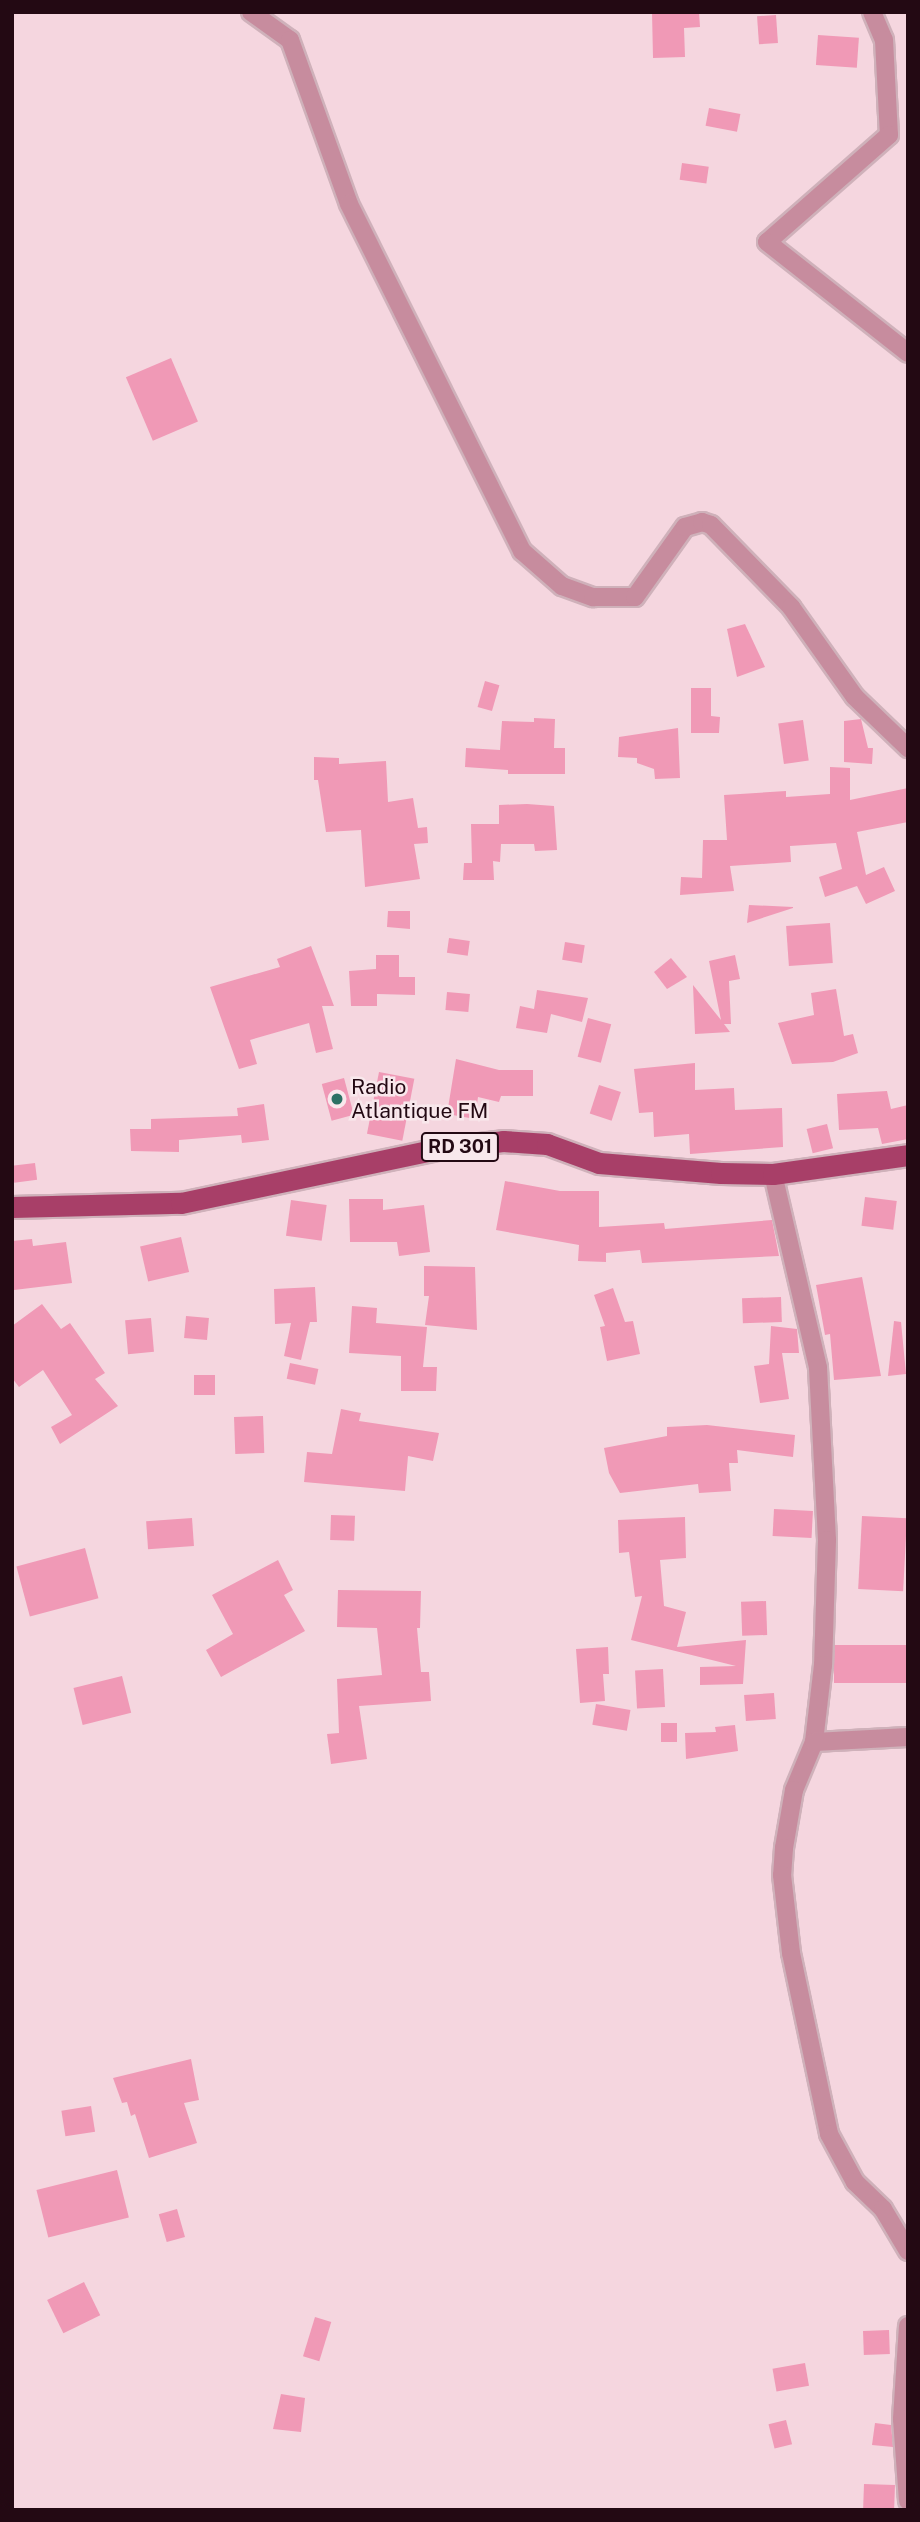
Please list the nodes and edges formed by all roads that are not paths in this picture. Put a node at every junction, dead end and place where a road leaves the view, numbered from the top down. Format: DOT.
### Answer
graph roads {
  1 [pos="251,12"];
  2 [pos="872,12"];
  3 [pos="908,353"];
  4 [pos="908,748"];
  5 [pos="908,1155"];
  6 [pos="773,1174"];
  7 [pos="12,1207"];
  8 [pos="908,1737"];
  9 [pos="814,1742"];
  10 [pos="908,2251"];
  11 [pos="908,2326"];
  12 [pos="908,2501"];
  1 -- 4 [label="street"];
  2 -- 3 [label="street"];
  5 -- 6 [label="main road, RD 301"];
  6 -- 7 [label="main road, RD 301"];
  6 -- 9 [label="street"];
  8 -- 9 [label="street"];
  9 -- 10 [label="street"];
  11 -- 12 [label="street"];
}
